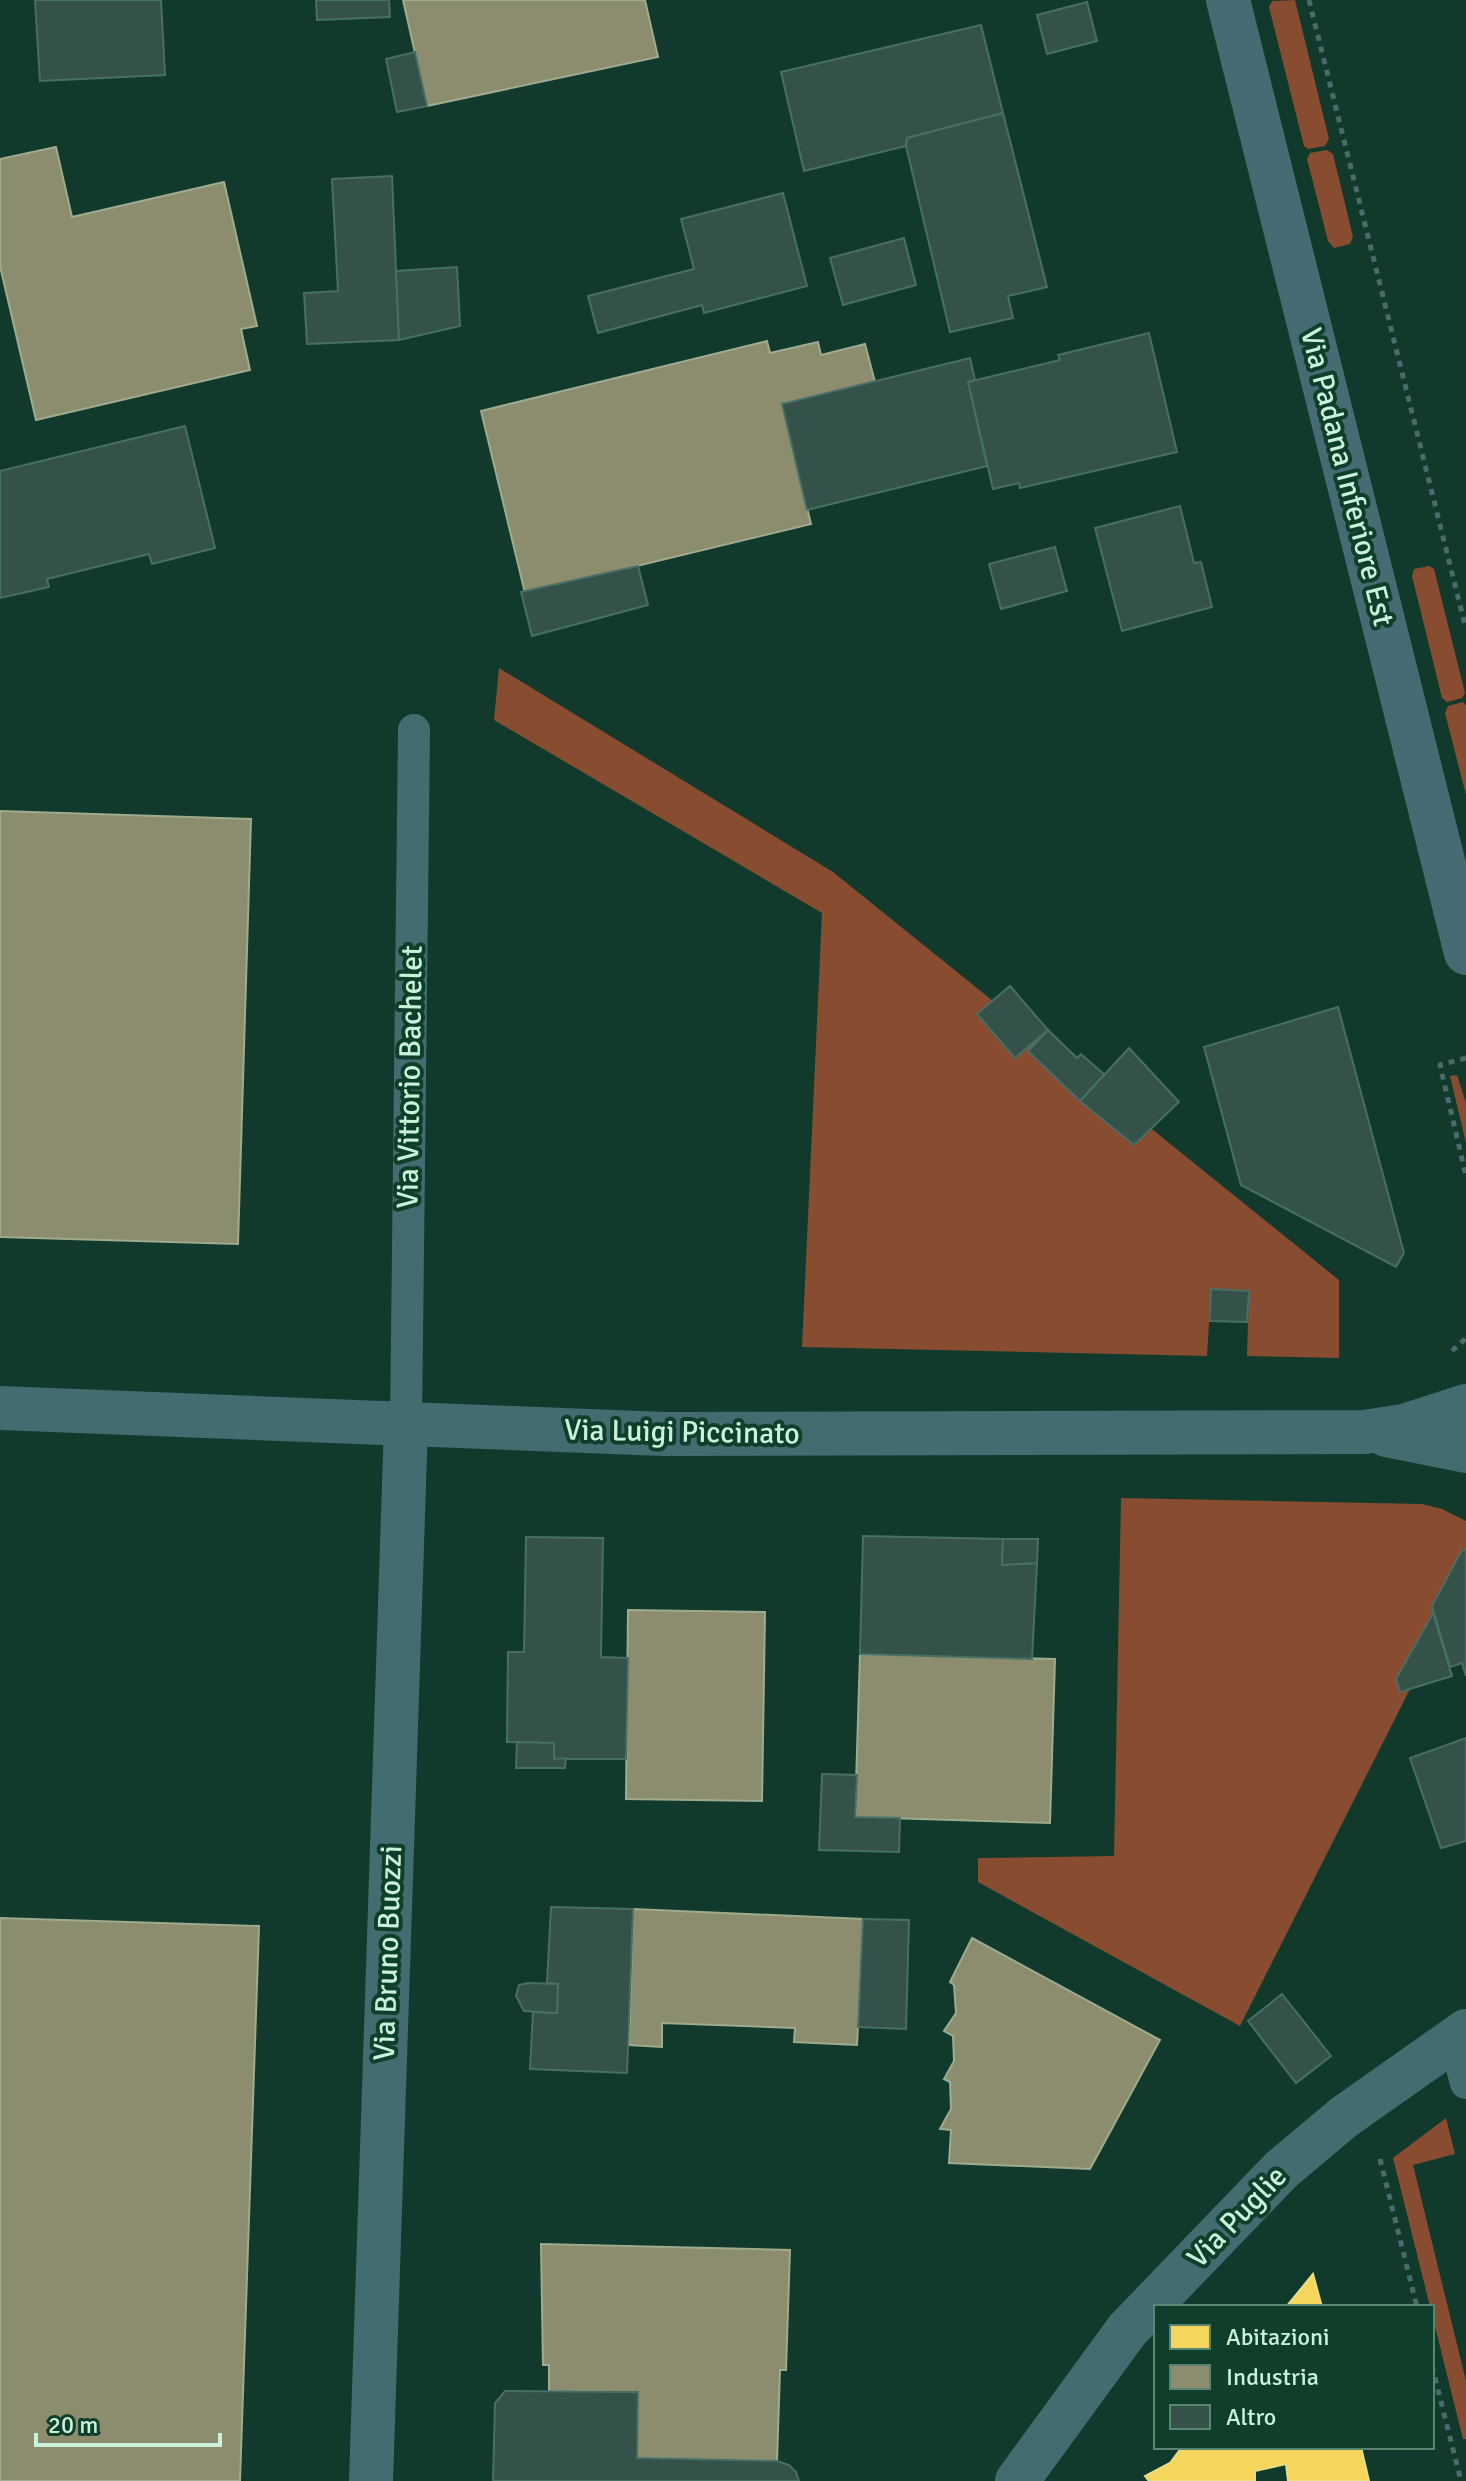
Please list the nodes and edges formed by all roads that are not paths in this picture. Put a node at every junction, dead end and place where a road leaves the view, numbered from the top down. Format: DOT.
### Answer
graph roads {
  1 [pos="1228,0"];
  2 [pos="414,730"];
  3 [pos="1466,953"];
  4 [pos="1466,1406"];
  5 [pos="0,1408"];
  6 [pos="406,1424"];
  7 [pos="1364,1432"];
  8 [pos="1466,1451"];
  9 [pos="1460,2035"];
  10 [pos="1466,2083"];
  11 [pos="371,2481"];
  12 [pos="1017,2481"];
  1 -- 3 [label="street, Via Padana Inferiore Est"];
  2 -- 6 [label="lane, Via Vittorio Bachelet"];
  4 -- 7 [label="street, Via Luigi Piccinato"];
  5 -- 6 [label="street, Via Luigi Piccinato"];
  6 -- 7 [label="street, Via Luigi Piccinato"];
  6 -- 11 [label="street, Via Bruno Buozzi"];
  7 -- 8 [label="street, Via Luigi Piccinato"];
  9 -- 10 [label="lane"];
  9 -- 12 [label="street, Via Puglie"];
}
